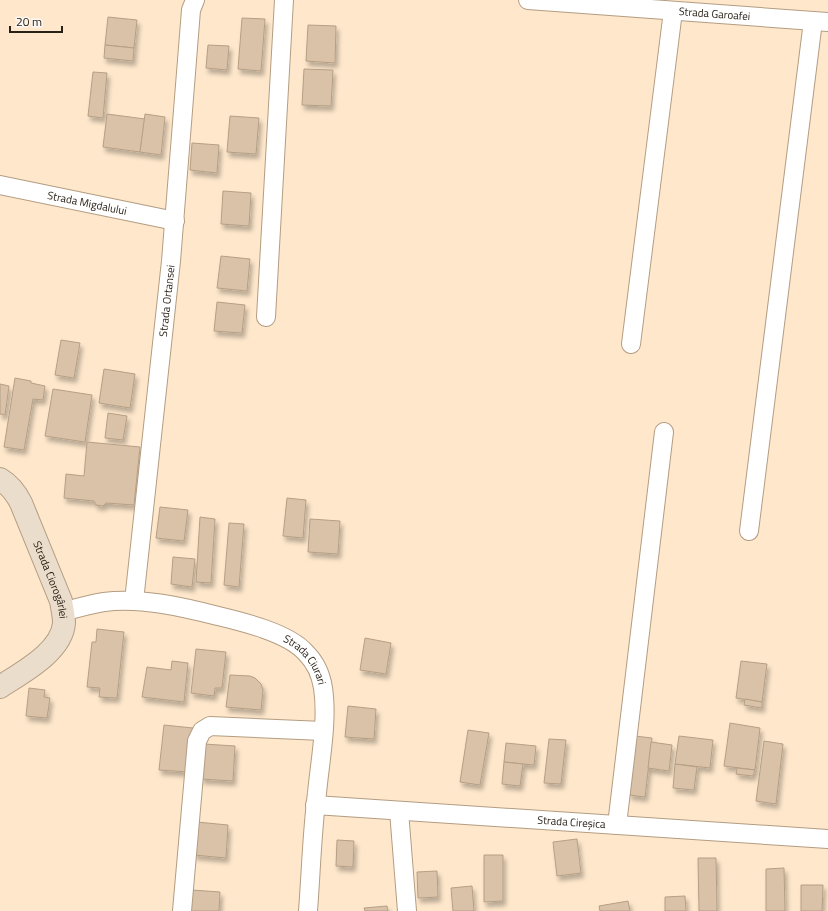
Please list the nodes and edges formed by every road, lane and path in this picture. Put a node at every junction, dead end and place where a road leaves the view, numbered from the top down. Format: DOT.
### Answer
graph roads {
  1 [pos="195,0"];
  2 [pos="284,0"];
  3 [pos="528,0"];
  4 [pos="672,11"];
  5 [pos="821,22"];
  6 [pos="0,185"];
  7 [pos="175,220"];
  8 [pos="266,317"];
  9 [pos="631,344"];
  10 [pos="664,432"];
  11 [pos="0,479"];
  12 [pos="749,531"];
  13 [pos="134,601"];
  14 [pos="63,612"];
  15 [pos="0,687"];
  16 [pos="323,731"];
  17 [pos="315,806"];
  18 [pos="399,811"];
  19 [pos="618,825"];
  20 [pos="828,839"];
  21 [pos="182,911"];
  22 [pos="308,911"];
  23 [pos="407,911"];
  1 -- 7 [label="street, Strada Ortansei"];
  2 -- 8 [label="street"];
  3 -- 4 [label="street, Strada Garoafei"];
  4 -- 5 [label="street, Strada Garoafei"];
  4 -- 9 [label="street"];
  5 -- 12 [label="street"];
  6 -- 7 [label="street, Strada Migdalului"];
  7 -- 13 [label="street, Strada Ortansei"];
  10 -- 19 [label="street"];
  11 -- 14 [label="street, Strada Ciorogârlei"];
  13 -- 14 [label="street, Strada Ciurari"];
  13 -- 16 [label="street, Strada Ciurari"];
  14 -- 15 [label="street, Strada Ciorogârlei"];
  16 -- 17 [label="street, Strada Ciurari"];
  16 -- 21 [label="street"];
  17 -- 18 [label="street, Strada Cireșica"];
  17 -- 22 [label="street, Strada Ciurari"];
  18 -- 19 [label="street, Strada Cireșica"];
  18 -- 23 [label="street"];
  19 -- 20 [label="street, Strada Cireșica"];
}
